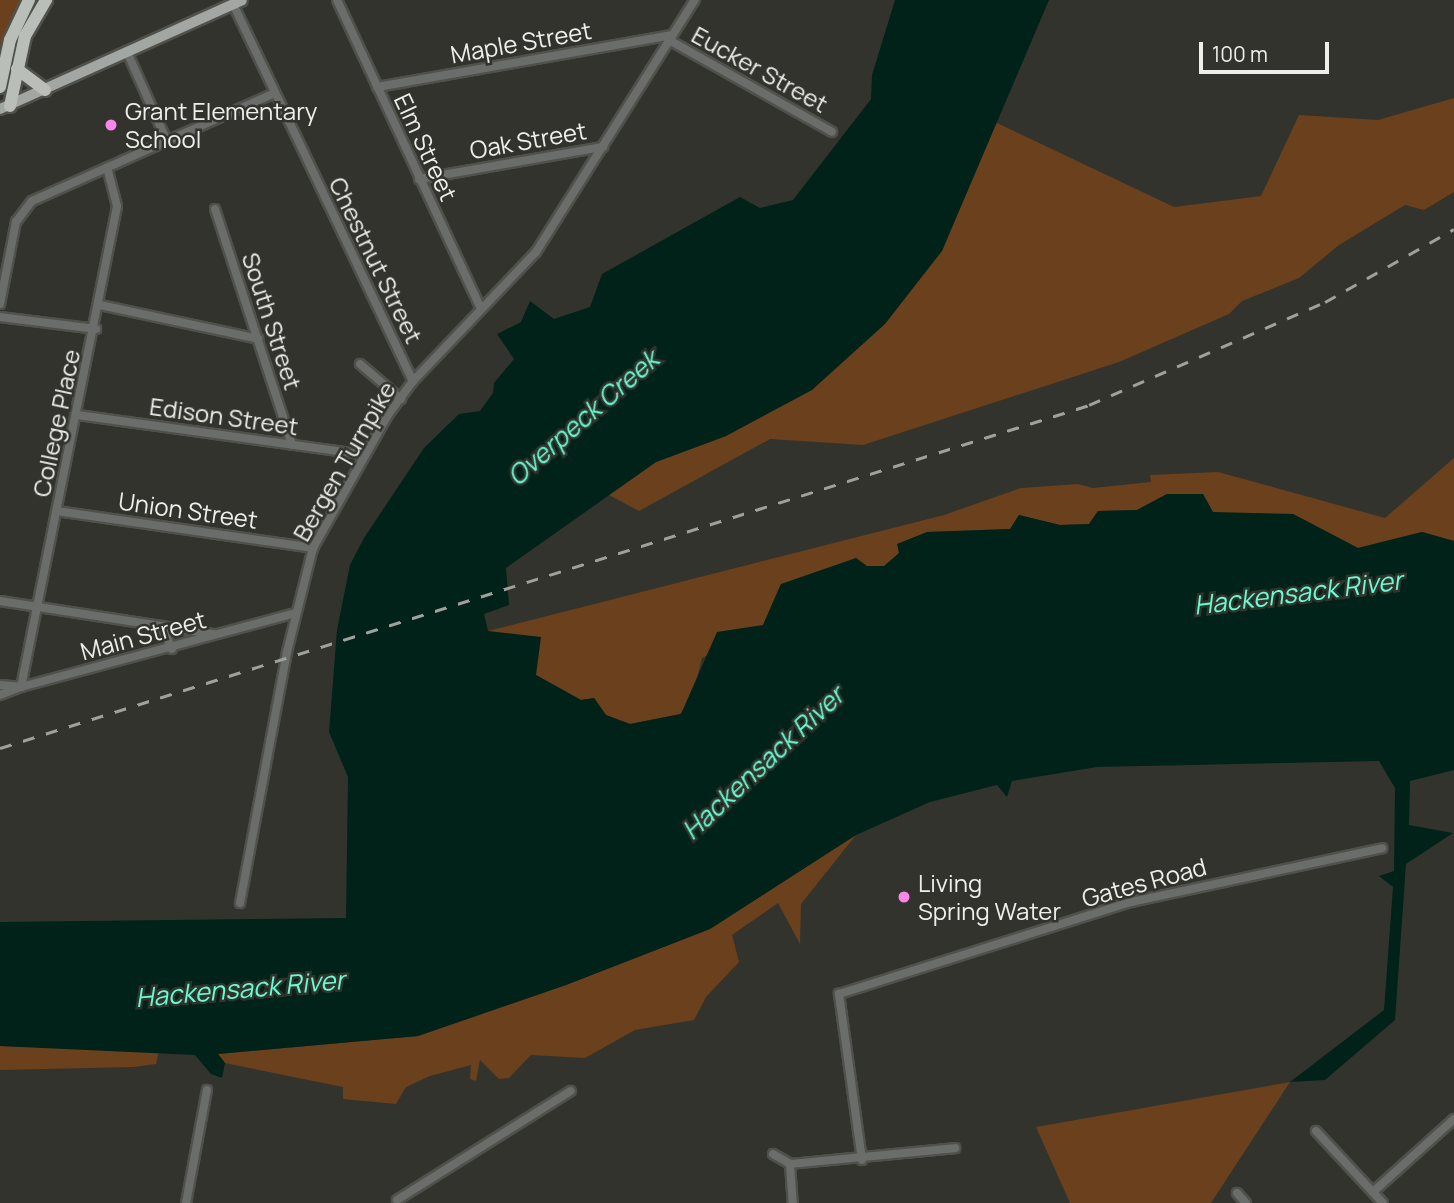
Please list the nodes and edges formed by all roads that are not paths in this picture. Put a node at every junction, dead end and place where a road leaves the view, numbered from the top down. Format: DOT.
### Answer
graph roads {
  1 [pos="29,0"];
  2 [pos="46,0"];
  3 [pos="337,0"];
  4 [pos="695,0"];
  5 [pos="237,2"];
  6 [pos="670,38"];
  7 [pos="127,52"];
  8 [pos="17,69"];
  9 [pos="0,87"];
  10 [pos="377,88"];
  11 [pos="45,90"];
  12 [pos="275,93"];
  13 [pos="5,108"];
  14 [pos="832,132"];
  15 [pos="167,141"];
  16 [pos="603,147"];
  17 [pos="107,167"];
  18 [pos="419,179"];
  19 [pos="215,209"];
  20 [pos="0,304"];
  21 [pos="100,305"];
  22 [pos="481,309"];
  23 [pos="0,317"];
  24 [pos="96,329"];
  25 [pos="258,339"];
  26 [pos="360,364"];
  27 [pos="413,381"];
  28 [pos="401,399"];
  29 [pos="78,415"];
  30 [pos="292,446"];
  31 [pos="365,455"];
  32 [pos="57,511"];
  33 [pos="313,548"];
  34 [pos="0,601"];
  35 [pos="37,606"];
  36 [pos="295,613"];
  37 [pos="162,626"];
  38 [pos="217,634"];
  39 [pos="172,649"];
  40 [pos="0,685"];
  41 [pos="21,687"];
  42 [pos="0,695"];
  43 [pos="1382,848"];
  44 [pos="240,903"];
  45 [pos="207,1090"];
  46 [pos="571,1091"];
  47 [pos="1454,1119"];
  48 [pos="1316,1131"];
  49 [pos="955,1148"];
  50 [pos="773,1154"];
  51 [pos="862,1160"];
  52 [pos="790,1164"];
  53 [pos="1237,1192"];
  54 [pos="1373,1192"];
  55 [pos="397,1202"];
  56 [pos="186,1203"];
  57 [pos="793,1203"];
  58 [pos="1246,1203"];
  59 [pos="1383,1203"];
  1 -- 9 [label="highway"];
  2 -- 8 [label="highway"];
  3 -- 10 [label="street, Elm Street"];
  4 -- 6 [label="street, Bergen Turnpike"];
  5 -- 7 [label="main road"];
  5 -- 12 [label="street, Chestnut Street"];
  6 -- 10 [label="street, Maple Street"];
  6 -- 14 [label="street, Eucker Street"];
  6 -- 16 [label="street, Bergen Turnpike"];
  7 -- 11 [label="main road"];
  7 -- 15 [label="street"];
  8 -- 11 [label="highway"];
  8 -- 13 [label="highway"];
  10 -- 18 [label="street, Elm Street"];
  11 -- 13 [label="main road"];
  12 -- 15 [label="street"];
  12 -- 27 [label="street, Chestnut Street"];
  15 -- 17 [label="street"];
  16 -- 18 [label="street, Oak Street"];
  16 -- 22 [label="street, Bergen Turnpike"];
  17 -- 20 [label="street"];
  17 -- 21 [label="street, College Place"];
  18 -- 22 [label="street, Elm Street"];
  19 -- 25 [label="street, South Street"];
  21 -- 24 [label="street, College Place"];
  21 -- 25 [label="street"];
  22 -- 27 [label="street, Bergen Turnpike"];
  23 -- 24 [label="street"];
  24 -- 29 [label="street, College Place"];
  25 -- 30 [label="street, South Street"];
  26 -- 28 [label="street"];
  27 -- 28 [label="street, Bergen Turnpike"];
  28 -- 31 [label="street, Bergen Turnpike"];
  29 -- 30 [label="street, Edison Street"];
  29 -- 32 [label="street, College Place"];
  30 -- 31 [label="street, Edison Street"];
  31 -- 33 [label="street, Bergen Turnpike"];
  32 -- 33 [label="street, Union Street"];
  32 -- 35 [label="street, College Place"];
  33 -- 36 [label="street, Bergen Turnpike"];
  34 -- 35 [label="street"];
  35 -- 37 [label="street"];
  35 -- 41 [label="street, College Place"];
  36 -- 38 [label="street, Main Street"];
  36 -- 44 [label="street, Bergen Turnpike"];
  37 -- 38 [label="street"];
  37 -- 39 [label="street"];
  38 -- 39 [label="street, Main Street"];
  39 -- 41 [label="street, Main Street"];
  40 -- 41 [label="street, Main Street"];
  41 -- 42 [label="street"];
  43 -- 51 [label="street, Gates Road"];
  45 -- 56 [label="street"];
  46 -- 55 [label="street"];
  47 -- 54 [label="street"];
  48 -- 54 [label="street"];
  49 -- 51 [label="street"];
  50 -- 52 [label="street"];
  51 -- 52 [label="street"];
  52 -- 57 [label="street"];
  53 -- 58 [label="street"];
  54 -- 59 [label="street"];
}
